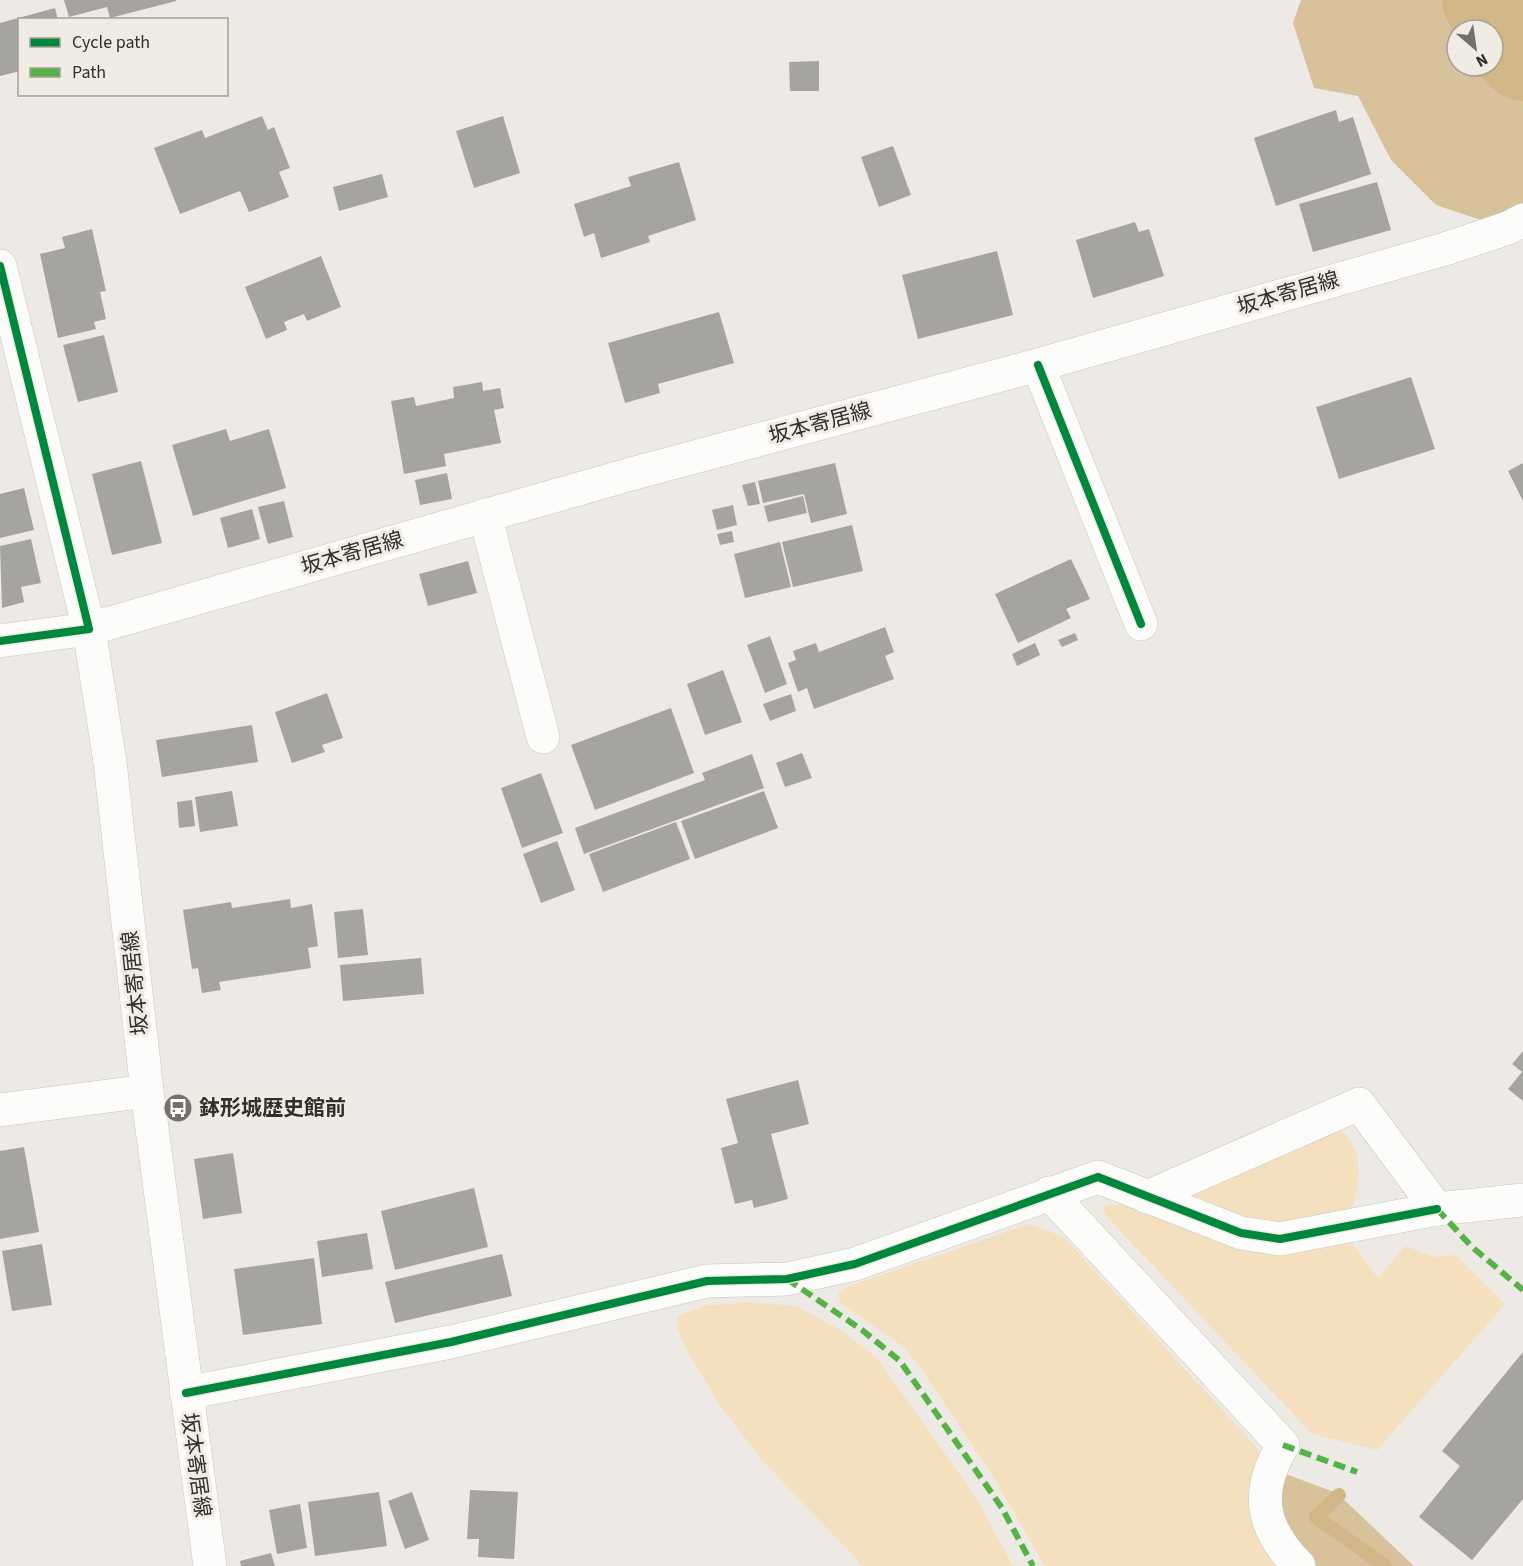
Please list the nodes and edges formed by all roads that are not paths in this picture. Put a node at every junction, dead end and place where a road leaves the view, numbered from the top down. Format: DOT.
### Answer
graph roads {
  1 [pos="1523,220"];
  2 [pos="0,266"];
  3 [pos="1038,365"];
  4 [pos="485,515"];
  5 [pos="1141,624"];
  6 [pos="89,629"];
  7 [pos="0,641"];
  8 [pos="543,737"];
  9 [pos="147,1091"];
  10 [pos="0,1110"];
  11 [pos="1049,1193"];
  12 [pos="1147,1197"];
  13 [pos="1523,1200"];
  14 [pos="1437,1209"];
  15 [pos="186,1393"];
  16 [pos="210,1566"];
  17 [pos="1299,1566"];
  1 -- 3 [label="street, 坂本寄居線"];
  2 -- 6 [label="street"];
  3 -- 4 [label="street, 坂本寄居線"];
  3 -- 5 [label="street"];
  4 -- 6 [label="street, 坂本寄居線"];
  4 -- 8 [label="street"];
  6 -- 7 [label="street"];
  6 -- 9 [label="street, 坂本寄居線"];
  9 -- 10 [label="street"];
  9 -- 15 [label="street, 坂本寄居線"];
  11 -- 12 [label="street"];
  11 -- 15 [label="street"];
  11 -- 17 [label="street"];
  12 -- 14 [label="street"];
  12 -- 14 [label="street"];
  13 -- 14 [label="street"];
  15 -- 16 [label="street, 坂本寄居線"];
}
